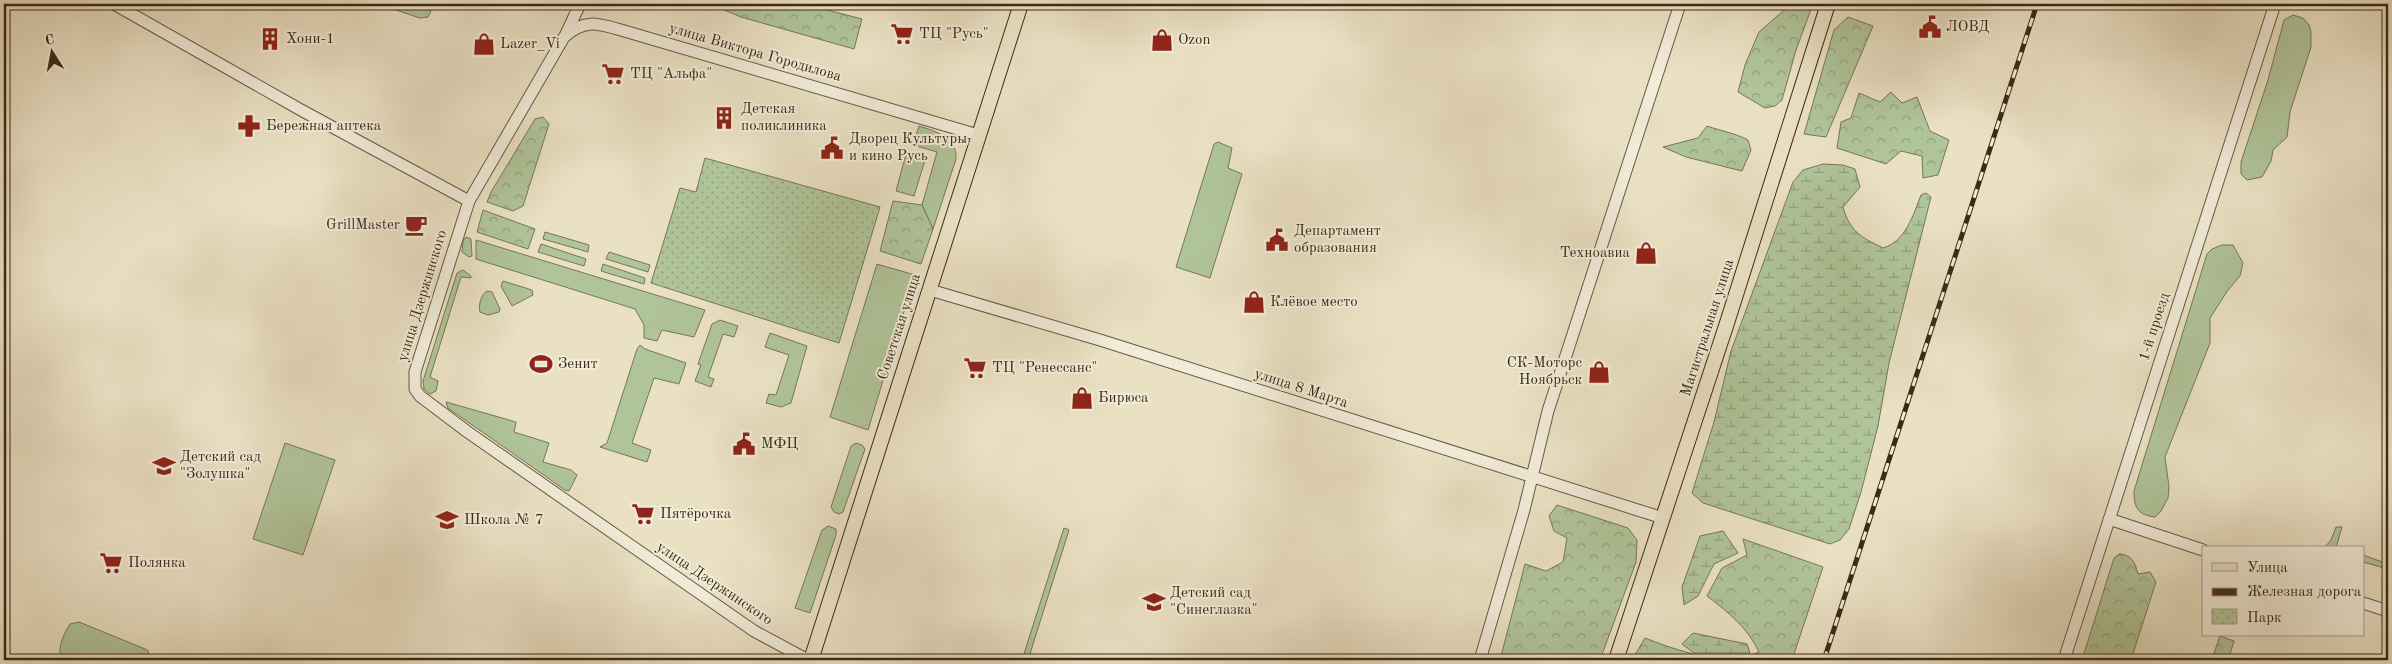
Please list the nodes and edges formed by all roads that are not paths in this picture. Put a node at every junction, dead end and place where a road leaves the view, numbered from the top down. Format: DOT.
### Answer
graph roads {
  1 [pos="114,4"];
  2 [pos="580,4"];
  3 [pos="1021,4"];
  4 [pos="1680,4"];
  5 [pos="1828,4"];
  6 [pos="2275,4"];
  7 [pos="564,38"];
  8 [pos="978,134"];
  9 [pos="469,201"];
  10 [pos="930,290"];
  11 [pos="1532,477"];
  12 [pos="1663,518"];
  13 [pos="2109,519"];
  14 [pos="2202,550"];
  15 [pos="2364,603"];
  16 [pos="2388,612"];
  17 [pos="810,660"];
  18 [pos="1480,660"];
  19 [pos="1616,660"];
  20 [pos="2064,660"];
  1 -- 9 [label="street"];
  2 -- 7 [label="street"];
  3 -- 8 [label="main road, Советская улица"];
  4 -- 11 [label="street"];
  5 -- 12 [label="main road, Магистральная улица"];
  6 -- 13 [label="street, 1-й проезд"];
  7 -- 8 [label="street, улица Виктора Городилова"];
  7 -- 9 [label="street, улица Виктора Городилова"];
  8 -- 10 [label="main road, Советская улица"];
  9 -- 17 [label="street, улица Дзержинского"];
  10 -- 11 [label="street, улица 8 Марта"];
  10 -- 17 [label="main road, Советская улица"];
  11 -- 12 [label="street, улица 8 Марта"];
  11 -- 18 [label="street"];
  12 -- 19 [label="main road, Магистральная улица"];
  13 -- 14 [label="street"];
  13 -- 20 [label="street, 1-й проезд"];
  15 -- 16 [label="street"];
}
